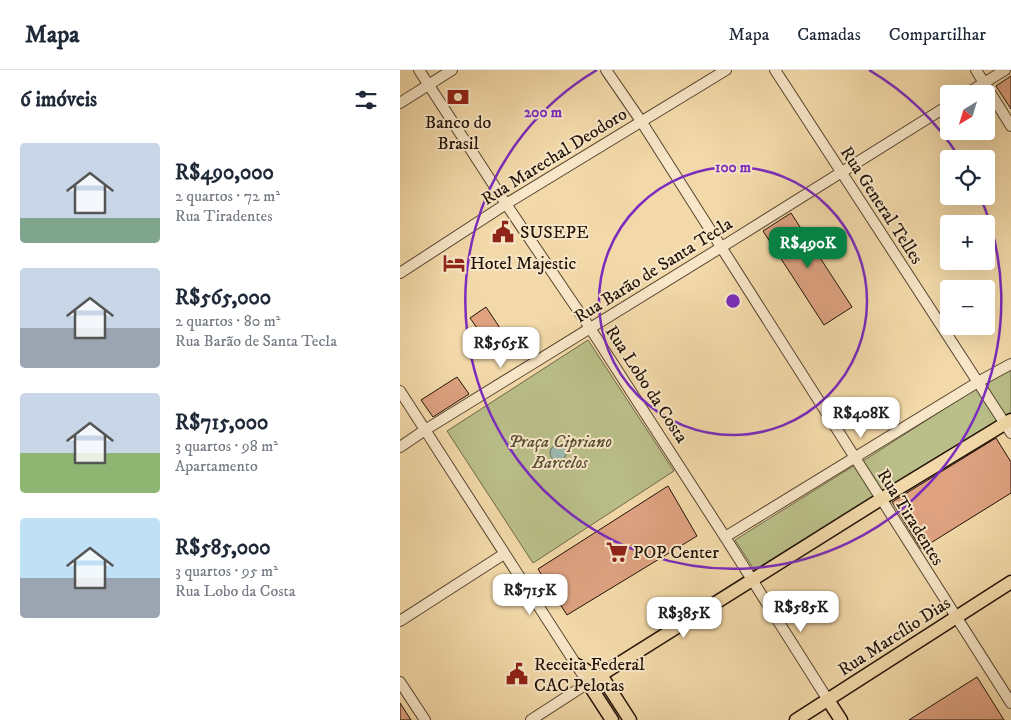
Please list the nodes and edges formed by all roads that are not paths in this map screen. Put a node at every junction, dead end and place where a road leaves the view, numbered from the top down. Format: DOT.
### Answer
graph roads {
  1 [pos="419,70"];
  2 [pos="452,70"];
  3 [pos="606,70"];
  4 [pos="726,70"];
  5 [pos="775,70"];
  6 [pos="976,70"];
  7 [pos="1005,70"];
  8 [pos="984,83"];
  9 [pos="429,85"];
  10 [pos="981,85"];
  11 [pos="400,103"];
  12 [pos="940,111"];
  13 [pos="641,122"];
  14 [pos="1011,126"];
  15 [pos="841,173"];
  16 [pos="506,204"];
  17 [pos="721,248"];
  18 [pos="400,272"];
  19 [pos="590,328"];
  20 [pos="1011,364"];
  21 [pos="978,382"];
  22 [pos="400,392"];
  23 [pos="1009,425"];
  24 [pos="425,430"];
  25 [pos="400,448"];
  26 [pos="855,458"];
  27 [pos="881,499"];
  28 [pos="725,537"];
  29 [pos="504,554"];
  30 [pos="752,580"];
  31 [pos="1011,582"];
  32 [pos="956,617"];
  33 [pos="400,621"];
  34 [pos="576,665"];
  35 [pos="601,675"];
  36 [pos="400,682"];
  37 [pos="588,682"];
  38 [pos="828,700"];
  39 [pos="1011,703"];
  40 [pos="425,720"];
  41 [pos="530,720"];
  42 [pos="612,720"];
  43 [pos="630,720"];
  44 [pos="796,720"];
  45 [pos="841,720"];
  1 -- 9 [label="street, Rua Lobo da Costa"];
  2 -- 9 [label="street"];
  3 -- 13 [label="street, Rua Tiradentes"];
  4 -- 13 [label="street, Rua Marechal Deodoro"];
  5 -- 15 [label="street, Rua General Telles"];
  6 -- 8 [label="street"];
  7 -- 8 [label="street"];
  8 -- 10 [label="street"];
  8 -- 14 [label="street"];
  9 -- 11 [label="street"];
  9 -- 16 [label="street, Rua Lobo da Costa"];
  12 -- 15 [label="street, Rua Barão de Santa Tecla"];
  13 -- 16 [label="street, Rua Marechal Deodoro"];
  13 -- 17 [label="street, Rua Tiradentes"];
  15 -- 17 [label="street, Rua Barão de Santa Tecla"];
  15 -- 21 [label="street, Rua General Telles"];
  16 -- 18 [label="street, Rua Marechal Deodoro"];
  16 -- 19 [label="street, Rua Lobo da Costa"];
  17 -- 19 [label="street, Rua Barão de Santa Tecla"];
  17 -- 26 [label="street, Rua Tiradentes"];
  19 -- 24 [label="street, Rua Barão de Santa Tecla"];
  19 -- 28 [label="street, Rua Lobo da Costa"];
  20 -- 21 [label="street"];
  21 -- 23 [label="street, Rua General Telles"];
  21 -- 26 [label="street"];
  22 -- 24 [label="street"];
  23 -- 27 [label="main road"];
  24 -- 25 [label="street, Rua Barão de Santa Tecla"];
  24 -- 29 [label="street"];
  26 -- 27 [label="street, Rua Tiradentes"];
  26 -- 28 [label="street"];
  27 -- 30 [label="main road"];
  27 -- 32 [label="street, Rua Tiradentes"];
  28 -- 30 [label="street, Rua Lobo da Costa"];
  29 -- 33 [label="street"];
  29 -- 34 [label="street"];
  30 -- 35 [label="main road"];
  30 -- 38 [label="street, Rua Lobo da Costa"];
  31 -- 32 [label="main road, Rua Marcílio Dias"];
  32 -- 38 [label="main road, Rua Marcílio Dias"];
  32 -- 39 [label="street, Rua Tiradentes"];
  34 -- 35 [label="main road"];
  34 -- 37 [label="street"];
  35 -- 37 [label="main road"];
  35 -- 43 [label="main road"];
  36 -- 40 [label="street"];
  37 -- 41 [label="street"];
  37 -- 42 [label="main road"];
  38 -- 44 [label="main road, Rua Marcílio Dias"];
  38 -- 45 [label="main road, Rua Lobo da Costa"];
}
